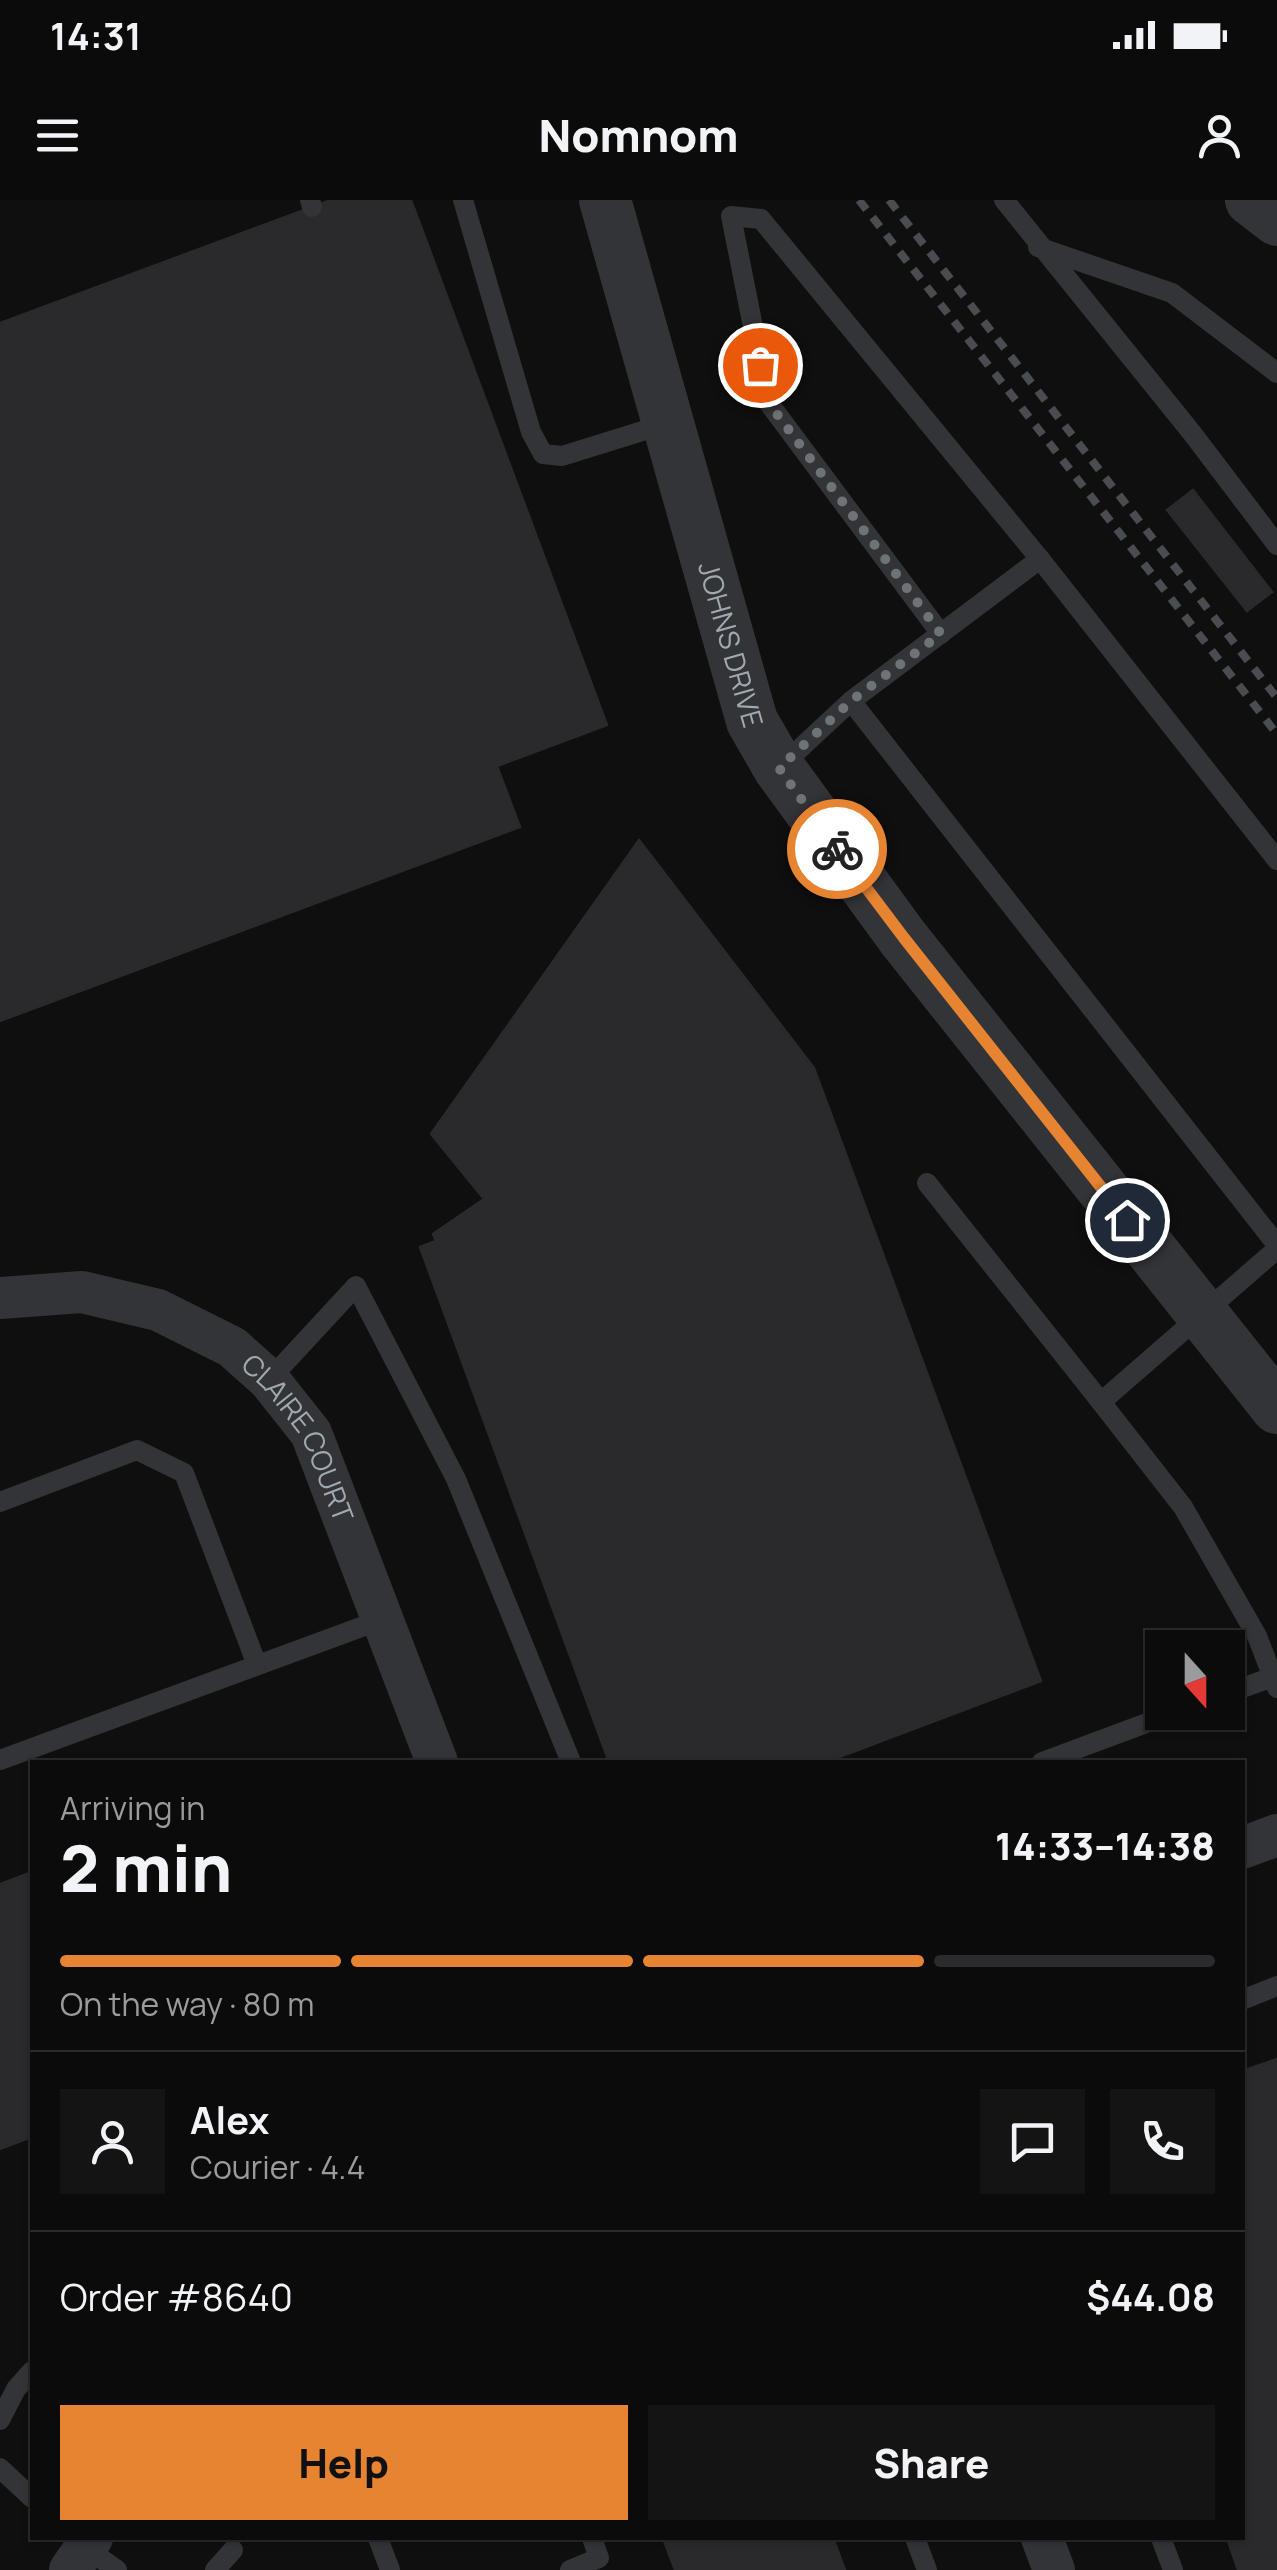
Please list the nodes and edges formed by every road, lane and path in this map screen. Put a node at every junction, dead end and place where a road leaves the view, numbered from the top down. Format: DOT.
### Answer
graph roads {
  1 [pos="464,200"];
  2 [pos="605,200"];
  3 [pos="1004,200"];
  4 [pos="1251,200"];
  5 [pos="1277,220"];
  6 [pos="1038,247"];
  7 [pos="1277,373"];
  8 [pos="668,423"];
  9 [pos="1277,545"];
  10 [pos="1040,560"];
  11 [pos="941,634"];
  12 [pos="851,701"];
  13 [pos="779,768"];
  14 [pos="1277,860"];
  15 [pos="927,1183"];
  16 [pos="1277,1247"];
  17 [pos="0,1298"];
  18 [pos="1202,1314"];
  19 [pos="269,1380"];
  20 [pos="1101,1402"];
  21 [pos="1277,1408"];
  22 [pos="0,1502"];
  23 [pos="383,1619"];
  24 [pos="257,1665"];
  25 [pos="1275,1682"];
  26 [pos="1245,1690"];
  27 [pos="1145,1724"];
  28 [pos="0,1760"];
  29 [pos="436,1760"];
  30 [pos="570,1760"];
  31 [pos="1047,1760"];
  32 [pos="1277,1835"];
  33 [pos="1245,1847"];
  34 [pos="1277,1986"];
  35 [pos="1245,1999"];
  36 [pos="30,2373"];
  37 [pos="0,2420"];
  38 [pos="0,2468"];
  39 [pos="30,2496"];
  40 [pos="379,2540"];
  41 [pos="593,2540"];
  42 [pos="916,2540"];
  43 [pos="1043,2540"];
  44 [pos="1162,2540"];
  45 [pos="233,2550"];
  46 [pos="215,2570"];
  47 [pos="390,2570"];
  48 [pos="570,2570"];
  49 [pos="927,2570"];
  50 [pos="1054,2570"];
  51 [pos="1173,2570"];
  1 -- 8 [label="lane"];
  2 -- 8 [label="street, JOHNS DRIVE"];
  3 -- 6 [label="lane"];
  4 -- 5 [label="street"];
  6 -- 7 [label="lane"];
  6 -- 9 [label="lane"];
  8 -- 13 [label="street, JOHNS DRIVE"];
  10 -- 11 [label="lane"];
  10 -- 11 [label="lane"];
  10 -- 14 [label="lane"];
  11 -- 12 [label="lane"];
  12 -- 13 [label="lane"];
  12 -- 16 [label="lane"];
  13 -- 18 [label="street, JOHNS DRIVE"];
  15 -- 20 [label="lane"];
  16 -- 18 [label="lane"];
  17 -- 19 [label="street, CLAIRE COURT"];
  18 -- 20 [label="lane"];
  18 -- 21 [label="street, JOHNS DRIVE"];
  19 -- 23 [label="street, CLAIRE COURT"];
  19 -- 30 [label="lane"];
  20 -- 25 [label="lane"];
  22 -- 24 [label="lane"];
  23 -- 24 [label="lane"];
  23 -- 29 [label="street, CLAIRE COURT"];
  24 -- 28 [label="lane"];
  25 -- 26 [label="lane"];
  27 -- 31 [label="lane"];
  32 -- 33 [label="street"];
  34 -- 35 [label="lane"];
  36 -- 37 [label="lane"];
  38 -- 39 [label="lane"];
  40 -- 47 [label="lane"];
  41 -- 48 [label="lane"];
  42 -- 49 [label="lane"];
  43 -- 50 [label="street"];
  44 -- 51 [label="lane"];
  45 -- 46 [label="lane"];
}
